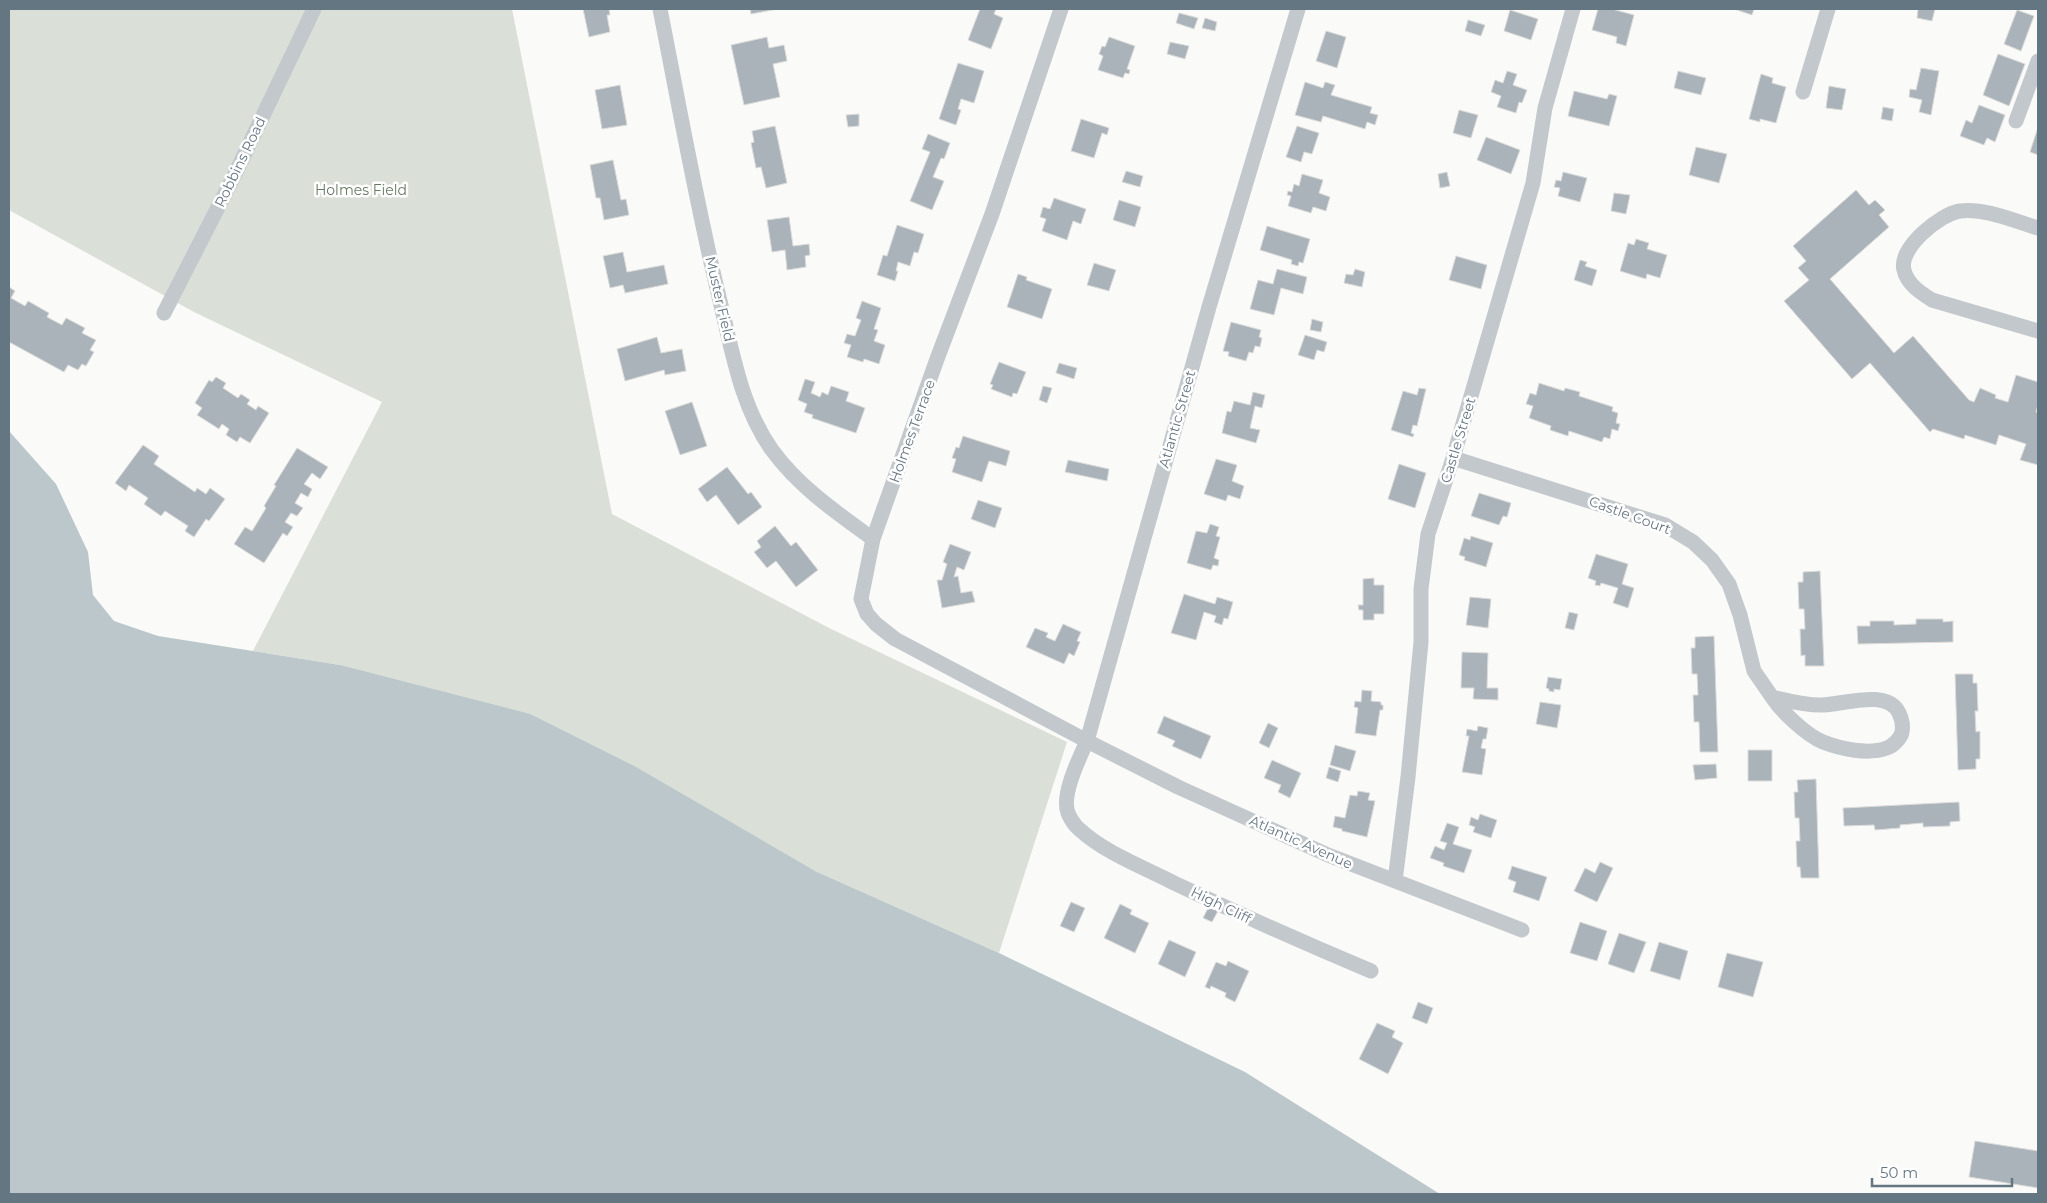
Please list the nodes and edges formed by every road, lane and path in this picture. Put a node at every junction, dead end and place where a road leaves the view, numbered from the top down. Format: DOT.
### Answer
graph roads {
  1 [pos="314,9"];
  2 [pos="660,9"];
  3 [pos="1061,9"];
  4 [pos="1298,9"];
  5 [pos="1573,9"];
  6 [pos="1828,9"];
  7 [pos="2038,61"];
  8 [pos="1802,92"];
  9 [pos="2016,121"];
  10 [pos="2038,228"];
  11 [pos="164,313"];
  12 [pos="2038,331"];
  13 [pos="1453,458"];
  14 [pos="873,540"];
  15 [pos="1772,697"];
  16 [pos="1087,741"];
  17 [pos="1078,828"];
  18 [pos="1395,881"];
  19 [pos="1522,930"];
  20 [pos="1371,971"];
  1 -- 11 [label="street, Robbins Road"];
  2 -- 14 [label="street, Muster Field"];
  3 -- 14 [label="street, Holmes Terrace"];
  4 -- 16 [label="street, Atlantic Street"];
  5 -- 13 [label="street, Castle Street"];
  6 -- 8 [label="street"];
  7 -- 9 [label="street"];
  10 -- 12 [label="street"];
  13 -- 15 [label="street, Castle Court"];
  13 -- 18 [label="street, Castle Street"];
  14 -- 16 [label="street, Holmes Terrace"];
  15 -- 15 [label="street, Castle Court"];
  16 -- 17 [label="street, Atlantic Street"];
  16 -- 18 [label="street, Atlantic Avenue"];
  17 -- 20 [label="street, High Cliff"];
  18 -- 19 [label="street, Atlantic Avenue"];
}
